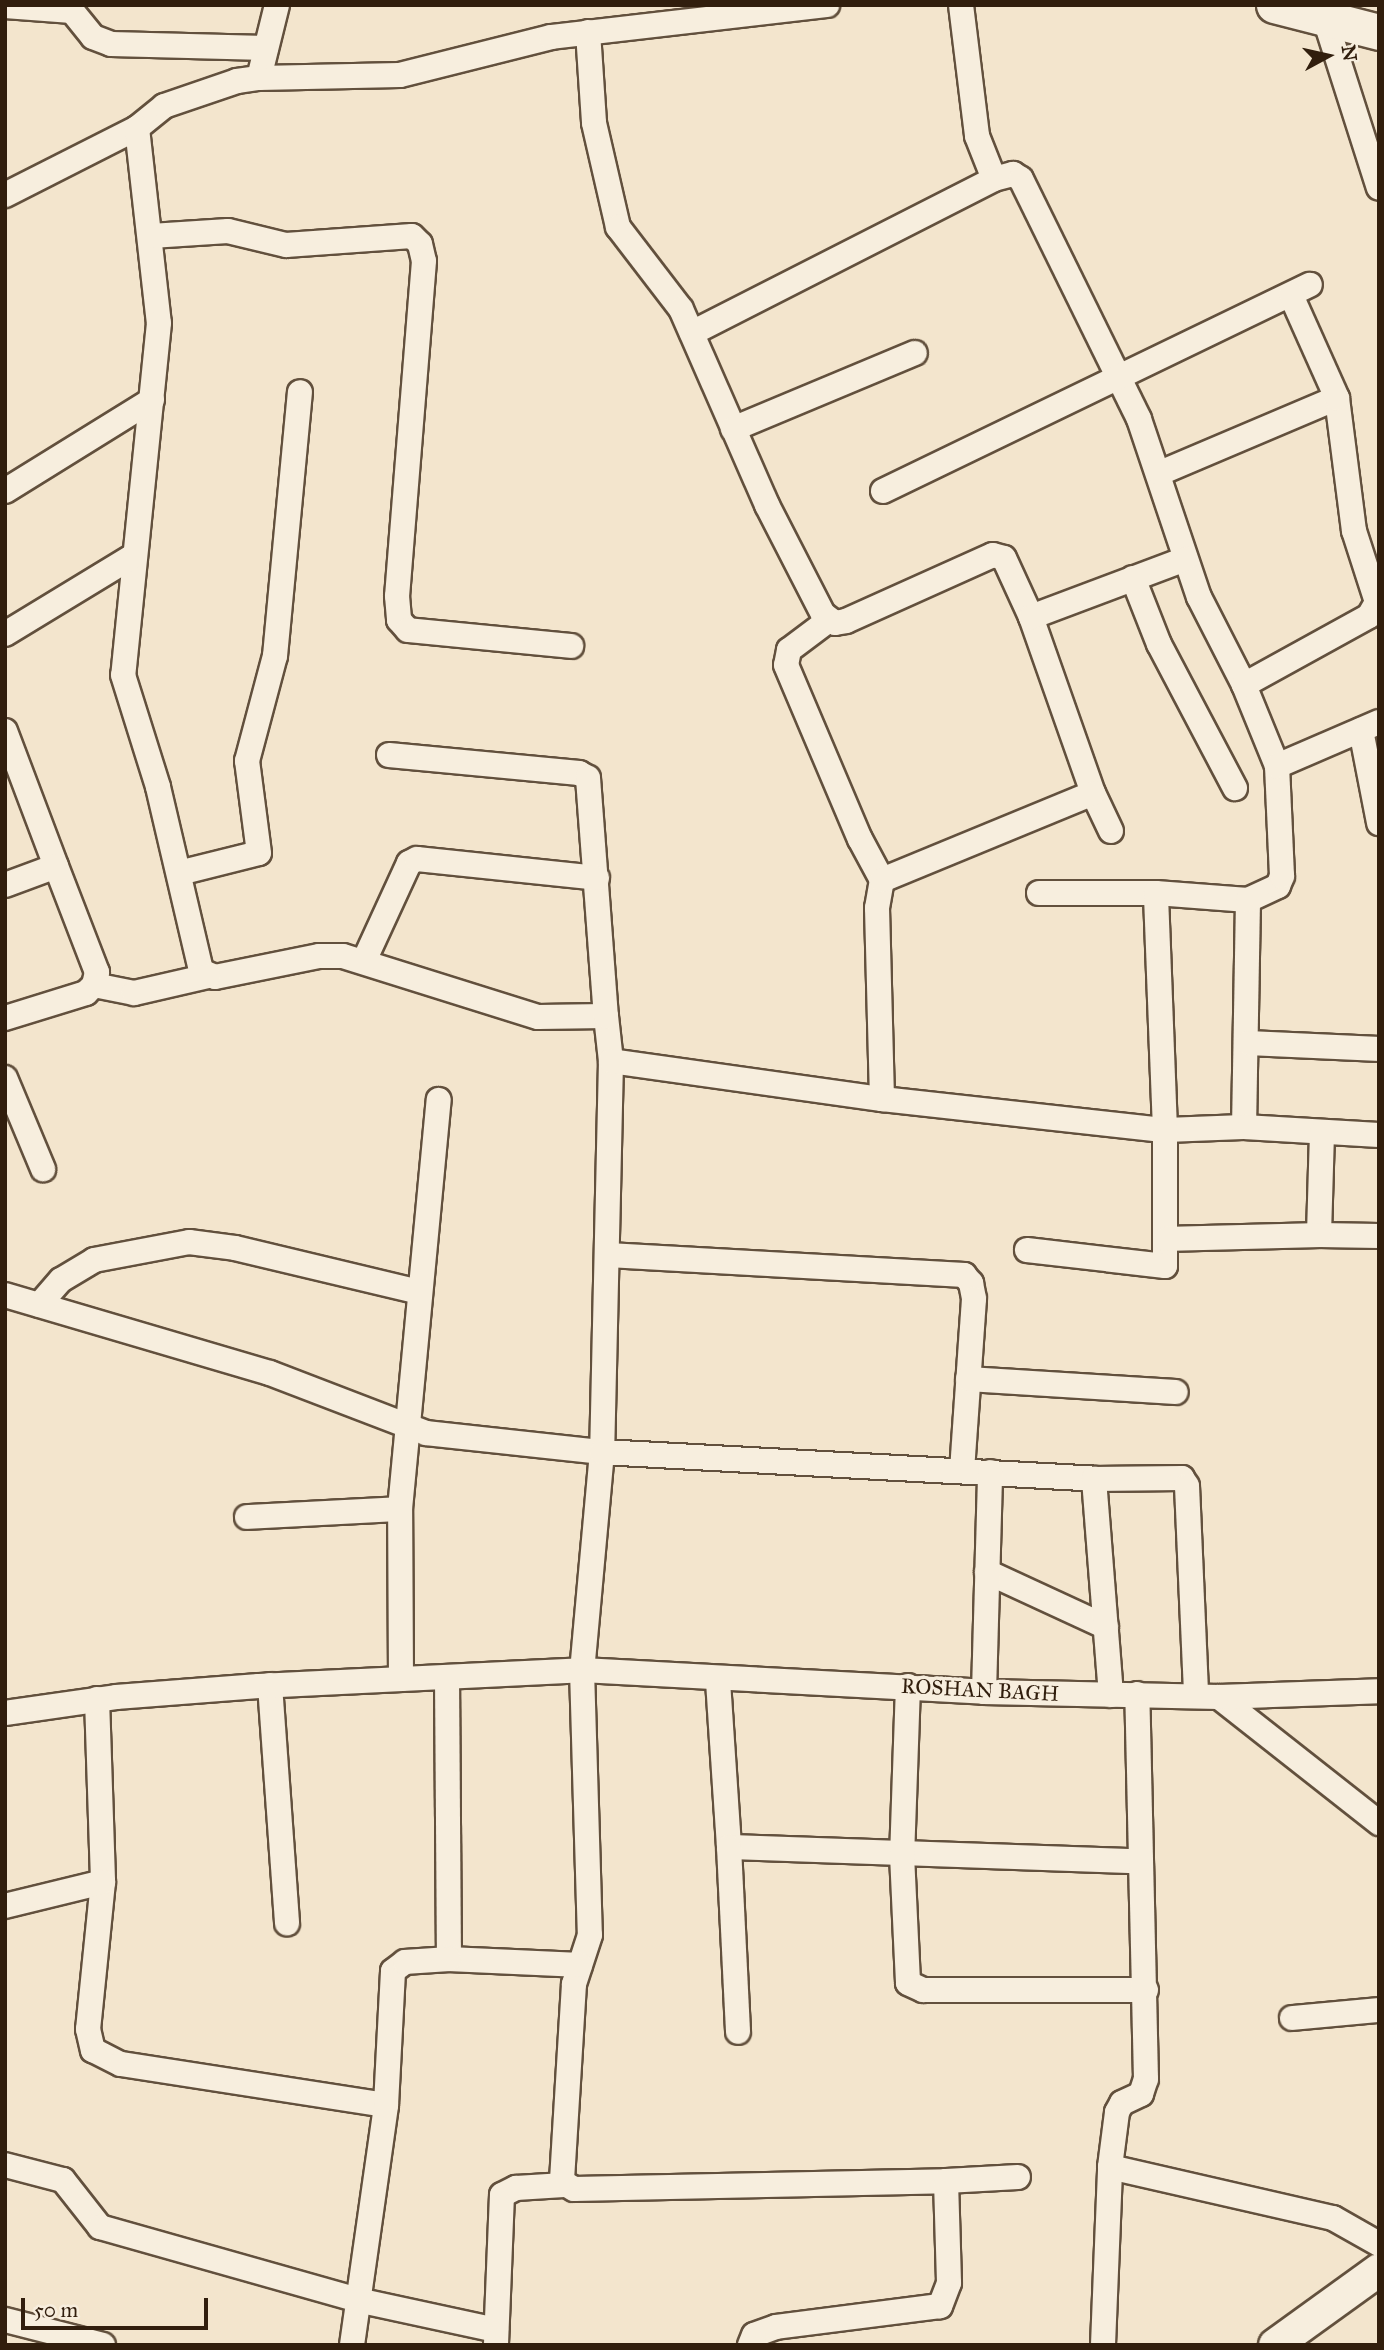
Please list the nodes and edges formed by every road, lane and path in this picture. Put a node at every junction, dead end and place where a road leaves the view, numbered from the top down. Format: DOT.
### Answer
graph roads {
  1 [pos="277,5"];
  2 [pos="827,5"];
  3 [pos="961,5"];
  4 [pos="1274,5"];
  5 [pos="5,6"];
  6 [pos="1325,19"];
  7 [pos="588,32"];
  8 [pos="1379,32"];
  9 [pos="266,48"];
  10 [pos="259,78"];
  11 [pos="137,128"];
  12 [pos="993,179"];
  13 [pos="1379,188"];
  14 [pos="5,195"];
  15 [pos="150,236"];
  16 [pos="692,333"];
  17 [pos="915,353"];
  18 [pos="1119,377"];
  19 [pos="300,392"];
  20 [pos="1338,398"];
  21 [pos="152,400"];
  22 [pos="733,429"];
  23 [pos="1160,473"];
  24 [pos="5,491"];
  25 [pos="883,491"];
  26 [pos="135,555"];
  27 [pos="1185,559"];
  28 [pos="1133,578"];
  29 [pos="1031,617"];
  30 [pos="829,620"];
  31 [pos="5,634"];
  32 [pos="571,646"];
  33 [pos="1244,685"];
  34 [pos="1370,726"];
  35 [pos="5,731"];
  36 [pos="389,755"];
  37 [pos="1277,766"];
  38 [pos="1235,788"];
  39 [pos="1093,793"];
  40 [pos="1379,823"];
  41 [pos="1111,831"];
  42 [pos="56,866"];
  43 [pos="179,873"];
  44 [pos="597,878"];
  45 [pos="882,880"];
  46 [pos="5,885"];
  47 [pos="1039,893"];
  48 [pos="1156,893"];
  49 [pos="1248,900"];
  50 [pos="365,961"];
  51 [pos="208,976"];
  52 [pos="94,985"];
  53 [pos="606,1016"];
  54 [pos="5,1018"];
  55 [pos="1249,1043"];
  56 [pos="1379,1049"];
  57 [pos="611,1061"];
  58 [pos="5,1078"];
  59 [pos="882,1099"];
  60 [pos="439,1100"];
  61 [pos="13,1124"];
  62 [pos="1244,1127"];
  63 [pos="1165,1130"];
  64 [pos="1322,1133"];
  65 [pos="1379,1135"];
  66 [pos="43,1170"];
  67 [pos="1319,1235"];
  68 [pos="1379,1236"];
  69 [pos="1166,1239"];
  70 [pos="1027,1250"];
  71 [pos="608,1255"];
  72 [pos="419,1292"];
  73 [pos="5,1295"];
  74 [pos="38,1305"];
  75 [pos="968,1379"];
  76 [pos="1176,1392"];
  77 [pos="406,1426"];
  78 [pos="602,1452"];
  79 [pos="962,1470"];
  80 [pos="990,1472"];
  81 [pos="1094,1479"];
  82 [pos="400,1509"];
  83 [pos="247,1517"];
  84 [pos="987,1572"];
  85 [pos="1106,1627"];
  86 [pos="582,1670"];
  87 [pos="447,1678"];
  88 [pos="401,1679"];
  89 [pos="718,1681"];
  90 [pos="270,1685"];
  91 [pos="908,1686"];
  92 [pos="1379,1691"];
  93 [pos="984,1692"];
  94 [pos="1111,1695"];
  95 [pos="1138,1695"];
  96 [pos="1207,1696"];
  97 [pos="97,1699"];
  98 [pos="5,1713"];
  99 [pos="1379,1823"];
  100 [pos="729,1847"];
  101 [pos="902,1855"];
  102 [pos="1138,1861"];
  103 [pos="103,1882"];
  104 [pos="5,1906"];
  105 [pos="287,1923"];
  106 [pos="449,1959"];
  107 [pos="580,1965"];
  108 [pos="1146,1990"];
  109 [pos="1379,2010"];
  110 [pos="1292,2018"];
  111 [pos="738,2032"];
  112 [pos="386,2105"];
  113 [pos="5,2165"];
  114 [pos="1110,2167"];
  115 [pos="1018,2177"];
  116 [pos="946,2180"];
  117 [pos="564,2185"];
  118 [pos="1379,2244"];
  119 [pos="1379,2270"];
  120 [pos="362,2301"];
  121 [pos="5,2320"];
  122 [pos="496,2337"];
  123 [pos="103,2345"];
  124 [pos="352,2345"];
  125 [pos="750,2345"];
  126 [pos="1103,2345"];
  127 [pos="1275,2345"];
  1 -- 9 [label="street"];
  2 -- 7 [label="street"];
  3 -- 12 [label="street"];
  4 -- 6 [label="main road"];
  5 -- 9 [label="street"];
  6 -- 8 [label="main road"];
  6 -- 13 [label="street"];
  7 -- 10 [label="street"];
  7 -- 16 [label="street"];
  9 -- 10 [label="street"];
  10 -- 11 [label="street"];
  11 -- 14 [label="street"];
  11 -- 15 [label="street"];
  12 -- 16 [label="street"];
  12 -- 18 [label="street"];
  15 -- 21 [label="street"];
  15 -- 32 [label="street"];
  16 -- 22 [label="street"];
  17 -- 22 [label="street"];
  18 -- 20 [label="street"];
  18 -- 23 [label="street"];
  18 -- 25 [label="street"];
  19 -- 43 [label="street"];
  20 -- 23 [label="street"];
  20 -- 33 [label="street"];
  21 -- 24 [label="street"];
  21 -- 26 [label="street"];
  22 -- 30 [label="street"];
  23 -- 27 [label="street"];
  26 -- 31 [label="street"];
  26 -- 43 [label="street"];
  27 -- 28 [label="street"];
  27 -- 33 [label="street"];
  28 -- 29 [label="street"];
  28 -- 38 [label="street"];
  29 -- 30 [label="street"];
  29 -- 39 [label="street"];
  30 -- 45 [label="street"];
  33 -- 37 [label="street"];
  34 -- 37 [label="street"];
  34 -- 40 [label="street"];
  35 -- 42 [label="street"];
  36 -- 44 [label="street"];
  37 -- 49 [label="street"];
  39 -- 41 [label="street"];
  39 -- 45 [label="street"];
  42 -- 46 [label="street"];
  42 -- 52 [label="street"];
  43 -- 51 [label="street"];
  44 -- 50 [label="street"];
  44 -- 53 [label="street"];
  45 -- 59 [label="street"];
  47 -- 48 [label="street"];
  48 -- 49 [label="street"];
  48 -- 63 [label="street"];
  49 -- 55 [label="street"];
  50 -- 51 [label="street"];
  50 -- 53 [label="street"];
  51 -- 52 [label="street"];
  52 -- 54 [label="street"];
  53 -- 57 [label="street"];
  55 -- 56 [label="street"];
  55 -- 62 [label="street"];
  57 -- 59 [label="street"];
  57 -- 71 [label="street"];
  58 -- 61 [label="street"];
  59 -- 63 [label="street"];
  60 -- 72 [label="street"];
  61 -- 66 [label="street"];
  62 -- 63 [label="street"];
  62 -- 64 [label="street"];
  63 -- 69 [label="street"];
  64 -- 65 [label="street"];
  64 -- 67 [label="street"];
  67 -- 68 [label="street"];
  67 -- 69 [label="street"];
  69 -- 70 [label="street"];
  71 -- 75 [label="street"];
  71 -- 78 [label="street"];
  72 -- 74 [label="street"];
  72 -- 77 [label="street"];
  73 -- 74 [label="street"];
  74 -- 77 [label="street"];
  75 -- 76 [label="street"];
  75 -- 79 [label="street"];
  77 -- 78 [label="street"];
  77 -- 82 [label="street"];
  78 -- 79 [label="street"];
  78 -- 86 [label="street"];
  79 -- 80 [label="street"];
  80 -- 81 [label="street"];
  80 -- 84 [label="street"];
  81 -- 85 [label="street"];
  81 -- 96 [label="street"];
  82 -- 83 [label="street"];
  82 -- 88 [label="street"];
  84 -- 85 [label="street"];
  84 -- 93 [label="street"];
  85 -- 94 [label="street"];
  86 -- 87 [label="street, ROSHAN BAGH"];
  86 -- 89 [label="street, ROSHAN BAGH"];
  86 -- 107 [label="street"];
  87 -- 88 [label="street, ROSHAN BAGH"];
  87 -- 106 [label="street"];
  88 -- 90 [label="street, ROSHAN BAGH"];
  89 -- 91 [label="street, ROSHAN BAGH"];
  89 -- 100 [label="street"];
  90 -- 97 [label="street, ROSHAN BAGH"];
  90 -- 105 [label="street"];
  91 -- 93 [label="street, ROSHAN BAGH"];
  91 -- 101 [label="street"];
  92 -- 96 [label="street, ROSHAN BAGH"];
  93 -- 94 [label="street, ROSHAN BAGH"];
  94 -- 95 [label="street, ROSHAN BAGH"];
  95 -- 96 [label="street, ROSHAN BAGH"];
  95 -- 102 [label="street"];
  96 -- 99 [label="street"];
  97 -- 98 [label="street, ROSHAN BAGH"];
  97 -- 103 [label="street"];
  100 -- 101 [label="street"];
  100 -- 111 [label="street"];
  101 -- 102 [label="street"];
  101 -- 108 [label="street"];
  102 -- 108 [label="street"];
  103 -- 104 [label="street"];
  103 -- 112 [label="street"];
  106 -- 107 [label="street"];
  106 -- 112 [label="street"];
  107 -- 117 [label="street"];
  108 -- 114 [label="street"];
  109 -- 110 [label="street"];
  112 -- 120 [label="street"];
  113 -- 120 [label="street"];
  114 -- 118 [label="street"];
  114 -- 126 [label="street"];
  115 -- 116 [label="street"];
  116 -- 117 [label="street"];
  116 -- 125 [label="street"];
  117 -- 122 [label="street"];
  119 -- 127 [label="street"];
  120 -- 122 [label="street"];
  120 -- 124 [label="street"];
  121 -- 123 [label="street"];
}
